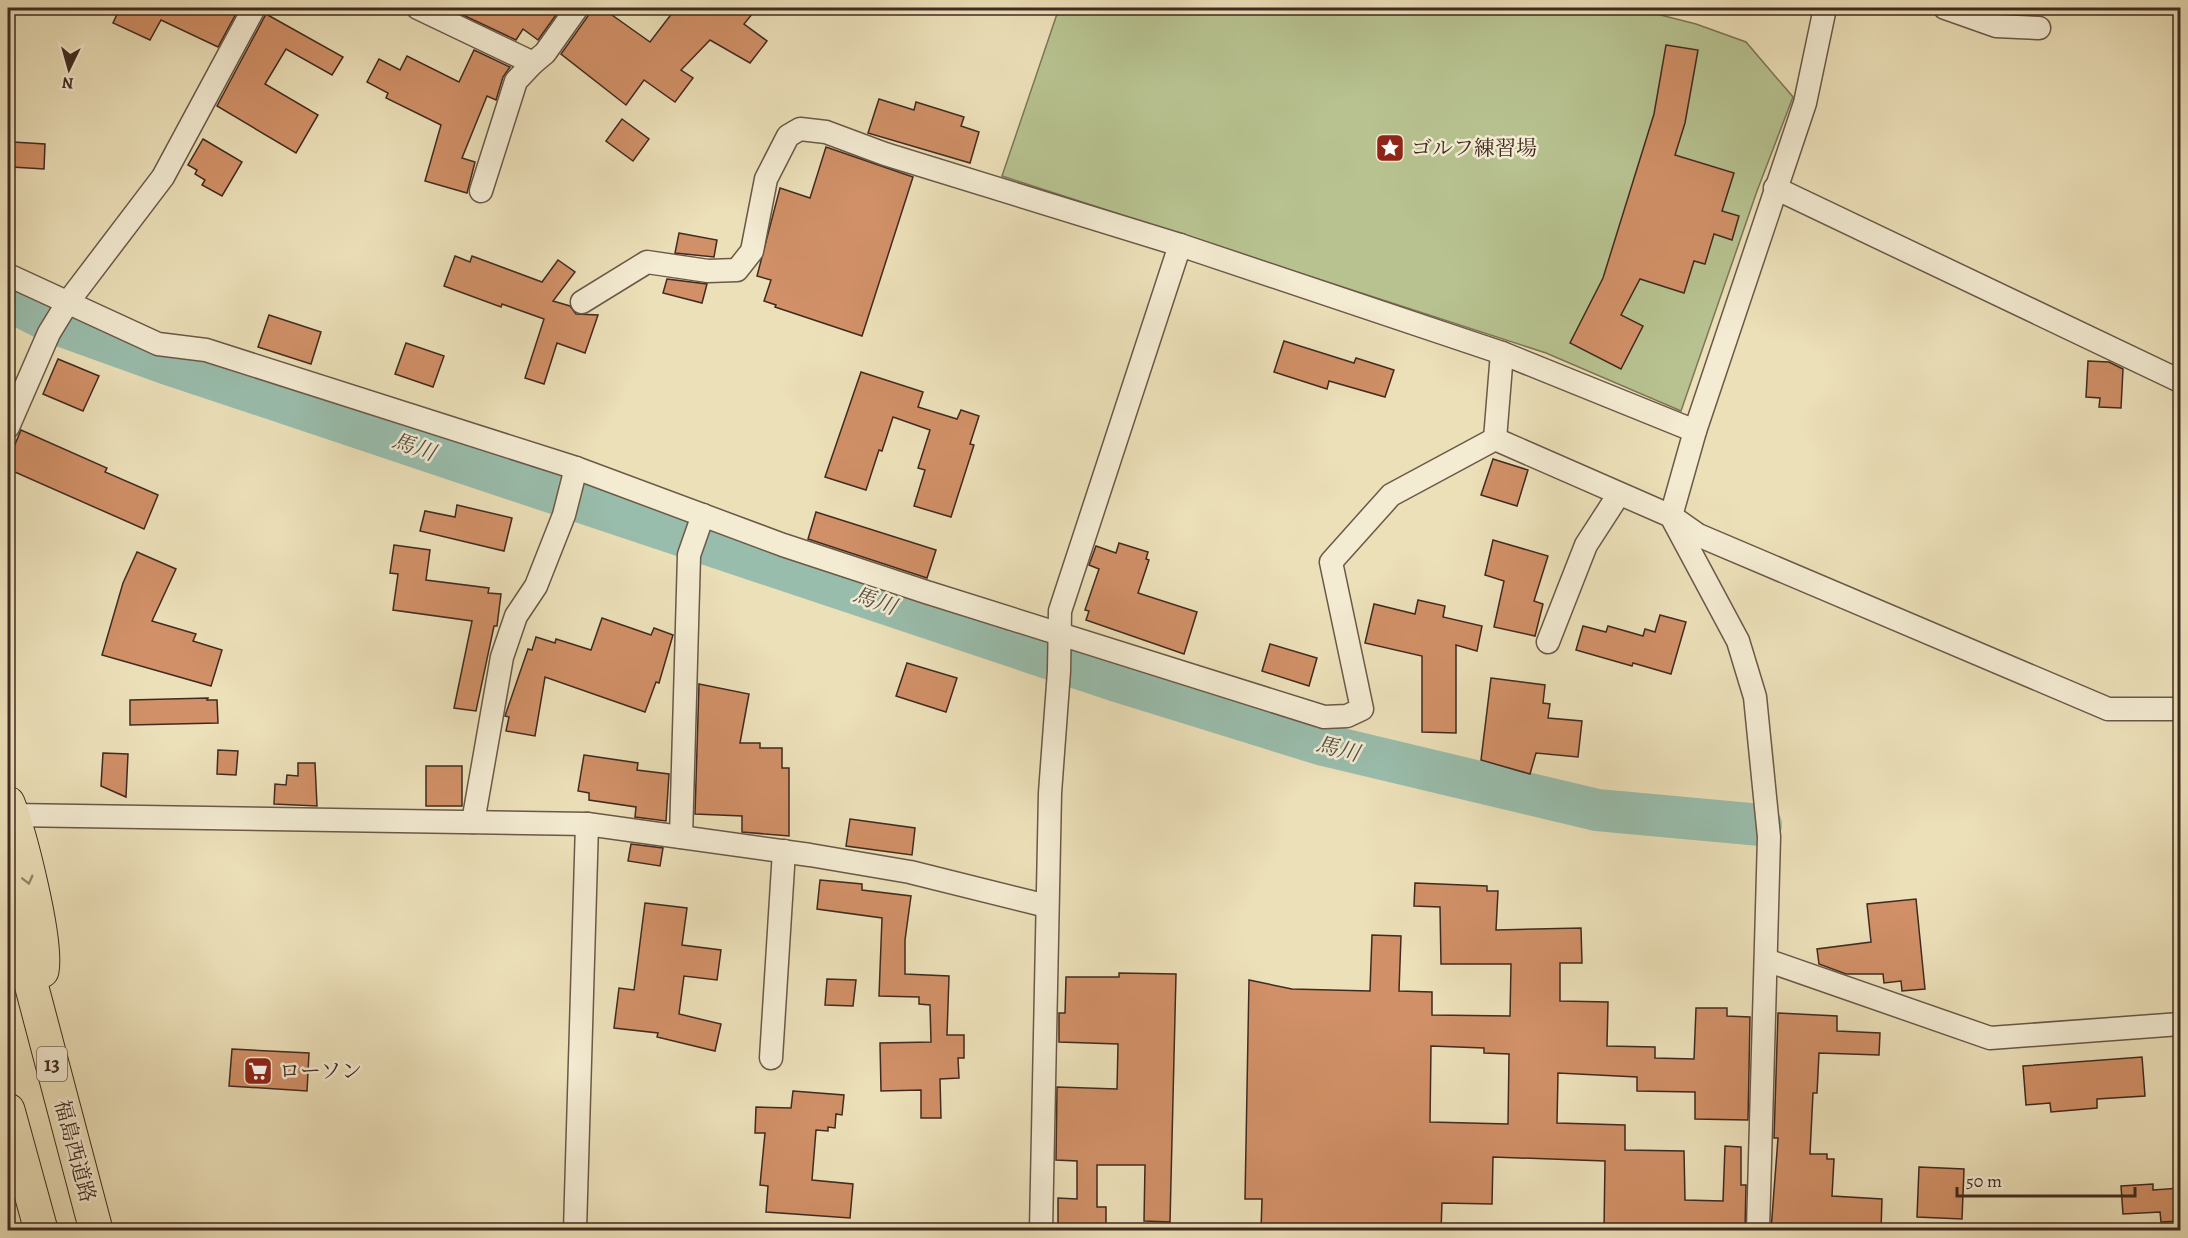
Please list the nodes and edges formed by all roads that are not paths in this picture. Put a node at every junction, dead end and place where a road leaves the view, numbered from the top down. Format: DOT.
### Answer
graph roads {
  1 [pos="254,8"];
  2 [pos="418,8"];
  3 [pos="577,8"];
  4 [pos="1825,8"];
  5 [pos="1945,8"];
  6 [pos="2039,28"];
  7 [pos="533,63"];
  8 [pos="1775,189"];
  9 [pos="481,191"];
  10 [pos="1180,245"];
  11 [pos="8,275"];
  12 [pos="582,302"];
  13 [pos="59,317"];
  14 [pos="1502,353"];
  15 [pos="2181,381"];
  16 [pos="8,427"];
  17 [pos="1695,431"];
  18 [pos="1495,439"];
  19 [pos="575,475"];
  20 [pos="1619,494"];
  21 [pos="1671,516"];
  22 [pos="700,523"];
  23 [pos="1059,640"];
  24 [pos="1548,642"];
  25 [pos="2181,709"];
  26 [pos="10,809"];
  27 [pos="473,822"];
  28 [pos="587,824"];
  29 [pos="681,837"];
  30 [pos="784,851"];
  31 [pos="8,897"];
  32 [pos="1047,906"];
  33 [pos="1766,960"];
  34 [pos="35,1001"];
  35 [pos="2181,1024"];
  36 [pos="771,1058"];
  37 [pos="8,1110"];
  38 [pos="41,1230"];
  39 [pos="96,1230"];
  40 [pos="574,1230"];
  41 [pos="1041,1230"];
  42 [pos="1758,1230"];
  1 -- 13 [label="street"];
  2 -- 7 [label="street"];
  3 -- 7 [label="street"];
  4 -- 8 [label="street"];
  5 -- 6 [label="street"];
  7 -- 9 [label="street"];
  8 -- 15 [label="street"];
  8 -- 17 [label="street"];
  10 -- 12 [label="street"];
  10 -- 14 [label="street"];
  10 -- 23 [label="street"];
  11 -- 13 [label="street"];
  13 -- 16 [label="street"];
  13 -- 19 [label="street"];
  14 -- 17 [label="street"];
  14 -- 18 [label="street"];
  17 -- 21 [label="street"];
  18 -- 20 [label="street"];
  18 -- 23 [label="street"];
  19 -- 22 [label="street"];
  19 -- 27 [label="street"];
  20 -- 21 [label="street"];
  20 -- 24 [label="street"];
  21 -- 25 [label="street"];
  21 -- 33 [label="street"];
  22 -- 23 [label="street"];
  22 -- 29 [label="street"];
  23 -- 32 [label="street"];
  26 -- 27 [label="street"];
  26 -- 34 [label="highway, one-way"];
  27 -- 28 [label="street"];
  28 -- 29 [label="street"];
  28 -- 40 [label="street"];
  29 -- 30 [label="street"];
  30 -- 32 [label="street"];
  30 -- 36 [label="street"];
  31 -- 34 [label="highway, 福島西道路 / 13"];
  32 -- 41 [label="street"];
  33 -- 35 [label="street"];
  33 -- 42 [label="street"];
  34 -- 39 [label="highway, 福島西道路 / 13"];
  37 -- 38 [label="highway"];
}
